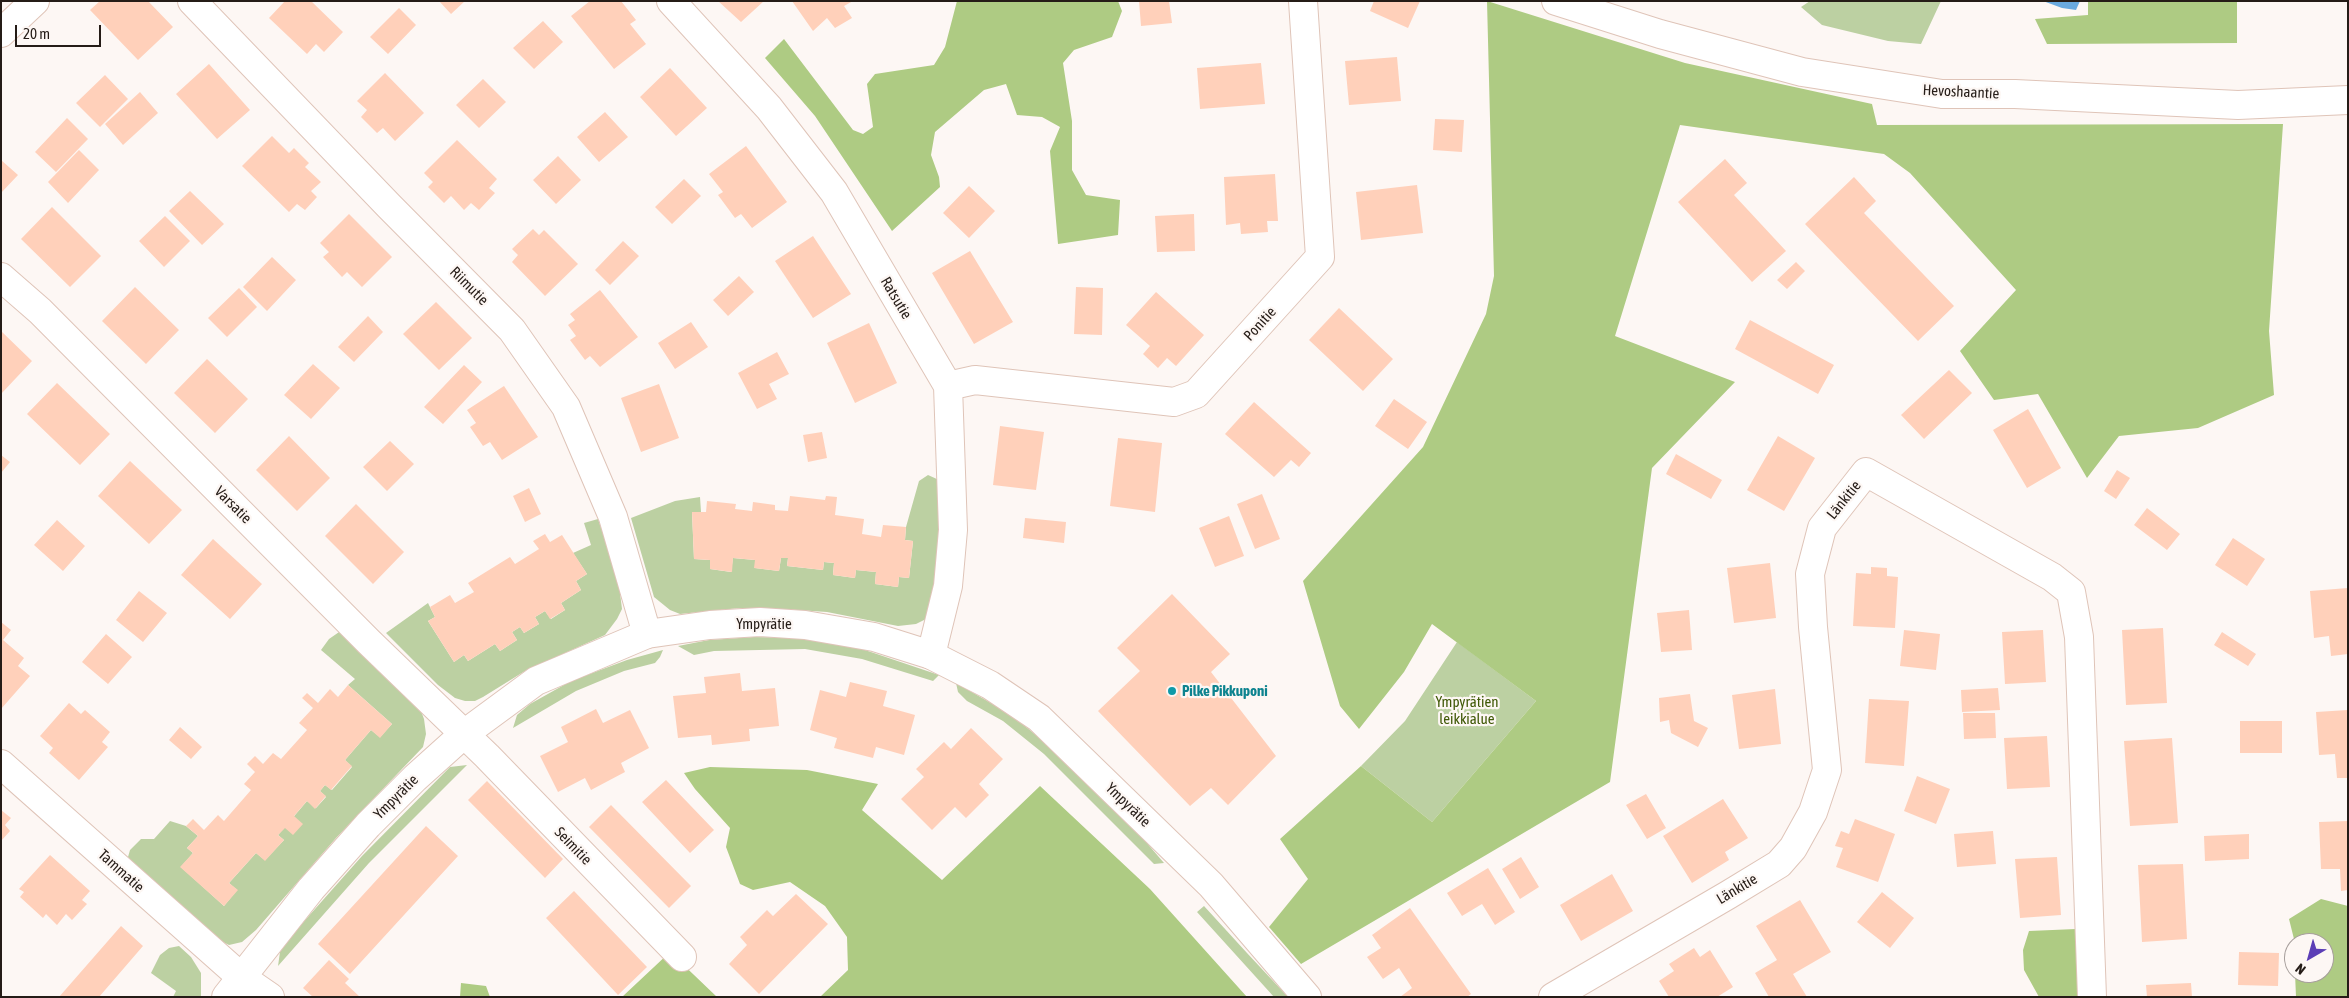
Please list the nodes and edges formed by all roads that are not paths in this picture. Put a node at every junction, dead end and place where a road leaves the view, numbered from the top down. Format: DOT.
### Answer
graph roads {
  1 [pos="35,1"];
  2 [pos="192,1"];
  3 [pos="671,1"];
  4 [pos="1303,1"];
  5 [pos="1556,1"];
  6 [pos="1,33"];
  7 [pos="2348,100"];
  8 [pos="1,277"];
  9 [pos="948,386"];
  10 [pos="647,634"];
  11 [pos="931,655"];
  12 [pos="464,734"];
  13 [pos="1,764"];
  14 [pos="682,957"];
  15 [pos="233,987"];
  16 [pos="1569,993"];
  17 [pos="270,997"];
  18 [pos="1307,997"];
  19 [pos="2092,997"];
  1 -- 6 [label="street"];
  2 -- 10 [label="street, Riimutie"];
  3 -- 9 [label="street, Ratsutie"];
  4 -- 9 [label="street, Ponitie"];
  5 -- 7 [label="street, Hevoshaantie"];
  8 -- 12 [label="street, Varsatie"];
  9 -- 11 [label="street, Ratsutie"];
  10 -- 11 [label="street, Ympyrätie"];
  10 -- 12 [label="street, Ympyrätie"];
  11 -- 18 [label="street, Ympyrätie"];
  12 -- 14 [label="street, Seimitie"];
  12 -- 15 [label="street, Ympyrätie"];
  13 -- 15 [label="street, Tammatie"];
  15 -- 17 [label="street, Tammatie"];
  16 -- 19 [label="street, Länkitie"];
}
